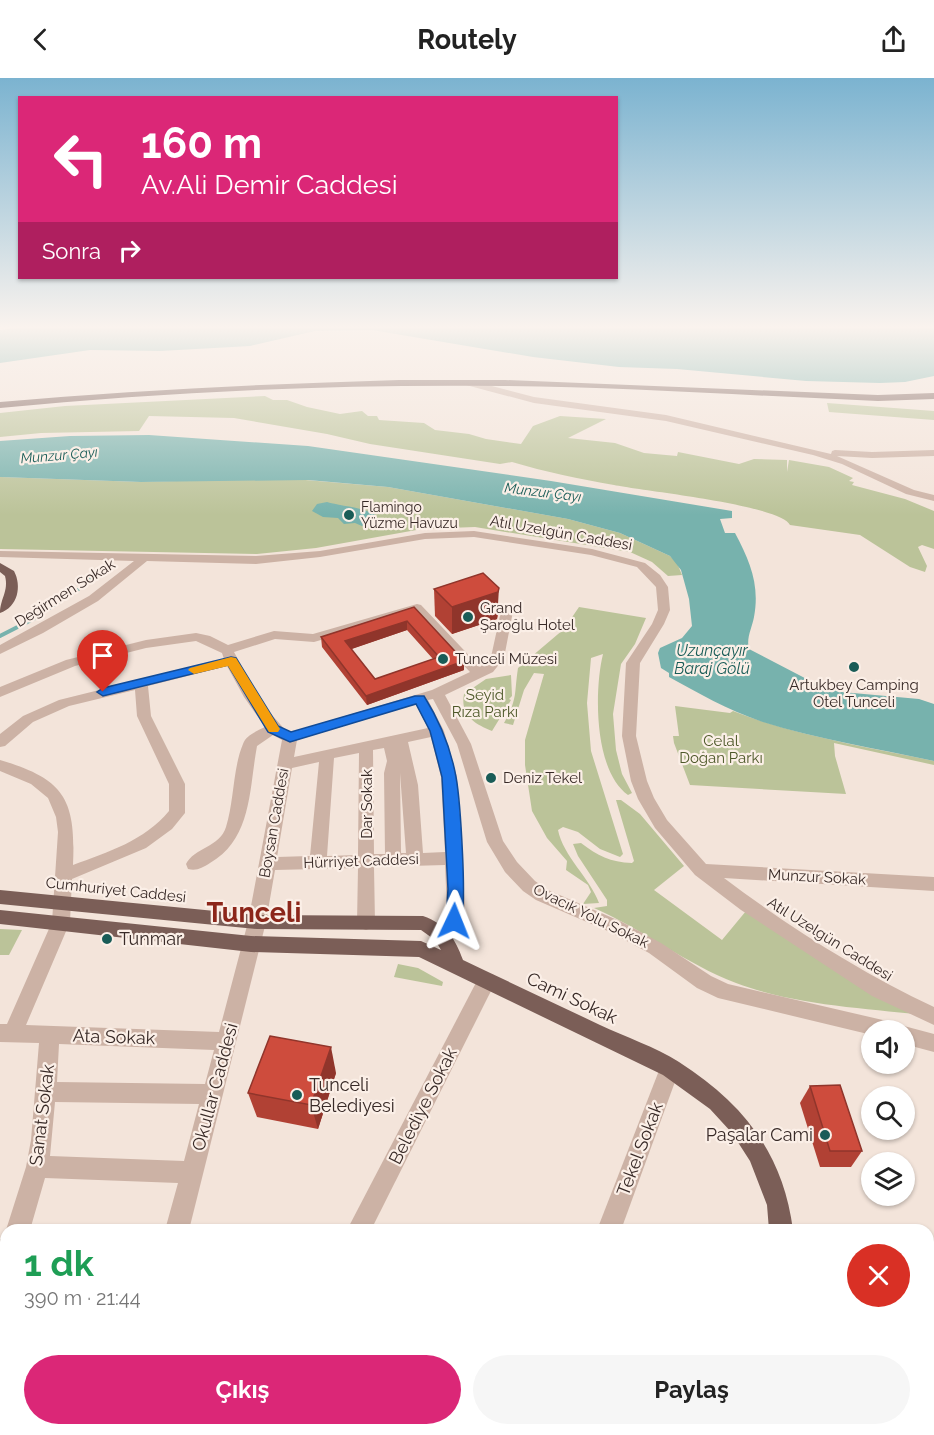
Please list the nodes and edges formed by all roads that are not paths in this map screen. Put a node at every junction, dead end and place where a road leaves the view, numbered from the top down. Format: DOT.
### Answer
graph roads {
  1 [pos="238,388"];
  2 [pos="428,388"];
  3 [pos="490,388"];
  4 [pos="520,388"];
  5 [pos="631,388"];
  6 [pos="934,396"];
  7 [pos="934,401"];
  8 [pos="0,405"];
  9 [pos="0,410"];
  10 [pos="816,453"];
  11 [pos="934,453"];
  12 [pos="934,498"];
  13 [pos="0,554"];
  14 [pos="143,559"];
  15 [pos="0,567"];
  16 [pos="0,609"];
  17 [pos="507,611"];
  18 [pos="0,651"];
  19 [pos="229,655"];
  20 [pos="479,674"];
  21 [pos="141,684"];
  22 [pos="0,693"];
  23 [pos="437,693"];
  24 [pos="420,699"];
  25 [pos="273,729"];
  26 [pos="436,731"];
  27 [pos="290,737"];
  28 [pos="395,741"];
  29 [pos="0,742"];
  30 [pos="366,747"];
  31 [pos="327,755"];
  32 [pos="285,764"];
  33 [pos="0,765"];
  34 [pos="454,858"];
  35 [pos="414,859"];
  36 [pos="393,860"];
  37 [pos="367,861"];
  38 [pos="318,862"];
  39 [pos="194,864"];
  40 [pos="267,864"];
  41 [pos="701,870"];
  42 [pos="64,875"];
  43 [pos="934,884"];
  44 [pos="0,897"];
  45 [pos="64,902"];
  46 [pos="0,917"];
  47 [pos="61,922"];
  48 [pos="256,922"];
  49 [pos="366,923"];
  50 [pos="445,936"];
  51 [pos="251,944"];
  52 [pos="456,966"];
  53 [pos="488,981"];
  54 [pos="934,1016"];
  55 [pos="861,1024"];
  56 [pos="7,1033"];
  57 [pos="50,1034"];
  58 [pos="915,1038"];
  59 [pos="227,1041"];
  60 [pos="934,1043"];
  61 [pos="670,1068"];
  62 [pos="47,1092"];
  63 [pos="214,1094"];
  64 [pos="37,1167"];
  65 [pos="193,1172"];
  66 [pos="20,1224"];
  67 [pos="179,1224"];
  68 [pos="362,1224"];
  69 [pos="611,1224"];
  70 [pos="780,1224"];
  1 -- 8 [label="main road"];
  2 -- 9 [label="main road"];
  3 -- 10 [label="street"];
  4 -- 7 [label="main road"];
  5 -- 6 [label="main road"];
  10 -- 11 [label="street"];
  10 -- 12 [label="street"];
  13 -- 14 [label="street, Atıl Uzelgün Caddesi"];
  14 -- 18 [label="street, Değirmen Sokak"];
  14 -- 41 [label="street, Atıl Uzelgün Caddesi"];
  15 -- 16 [label="main road"];
  17 -- 20 [label="street"];
  19 -- 20 [label="street"];
  19 -- 21 [label="street"];
  19 -- 22 [label="street"];
  19 -- 25 [label="street"];
  20 -- 23 [label="street"];
  21 -- 29 [label="street"];
  21 -- 42 [label="street"];
  23 -- 24 [label="street"];
  23 -- 55 [label="street, Ovacık Yolu Sokak"];
  24 -- 26 [label="street"];
  24 -- 27 [label="street"];
  25 -- 27 [label="street"];
  25 -- 39 [label="street"];
  26 -- 28 [label="street"];
  26 -- 34 [label="street"];
  27 -- 32 [label="street, Boysan Caddesi"];
  28 -- 30 [label="street"];
  28 -- 35 [label="street"];
  28 -- 36 [label="street"];
  30 -- 31 [label="street"];
  30 -- 37 [label="street, Dar Sokak"];
  31 -- 32 [label="street"];
  31 -- 38 [label="street"];
  32 -- 40 [label="street, Boysan Caddesi"];
  33 -- 42 [label="street"];
  34 -- 35 [label="street, Hürriyet Caddesi"];
  34 -- 50 [label="street"];
  35 -- 36 [label="street, Hürriyet Caddesi"];
  36 -- 37 [label="street, Hürriyet Caddesi"];
  37 -- 38 [label="street, Hürriyet Caddesi"];
  37 -- 49 [label="street, Dar Sokak"];
  38 -- 40 [label="street, Hürriyet Caddesi"];
  40 -- 48 [label="street, Boysan Caddesi"];
  41 -- 43 [label="street, Munzur Sokak"];
  41 -- 54 [label="street, Atıl Uzelgün Caddesi"];
  42 -- 45 [label="street"];
  44 -- 45 [label="main road, Cumhuriyet Caddesi"];
  45 -- 47 [label="street"];
  45 -- 48 [label="main road, Cumhuriyet Caddesi"];
  46 -- 47 [label="main road, Cami Sokak"];
  47 -- 51 [label="main road, Cami Sokak"];
  47 -- 56 [label="street"];
  48 -- 49 [label="main road, Cumhuriyet Caddesi"];
  48 -- 51 [label="street, Boysan Caddesi"];
  49 -- 50 [label="main road, Cumhuriyet Caddesi"];
  50 -- 52 [label="main road"];
  51 -- 52 [label="main road, Cami Sokak"];
  51 -- 59 [label="street, Okullar Caddesi"];
  52 -- 53 [label="main road, Cami Sokak"];
  53 -- 61 [label="main road, Cami Sokak"];
  53 -- 68 [label="street, Belediye Sokak"];
  56 -- 57 [label="street, Ata Sokak"];
  57 -- 59 [label="street, Ata Sokak"];
  57 -- 62 [label="street, Sanat Sokak"];
  58 -- 60 [label="street"];
  59 -- 63 [label="street, Okullar Caddesi"];
  61 -- 69 [label="street, Tekel Sokak"];
  61 -- 70 [label="main road, Cami Sokak"];
  62 -- 63 [label="street"];
  62 -- 64 [label="street, Sanat Sokak"];
  63 -- 65 [label="street, Okullar Caddesi"];
  64 -- 65 [label="street"];
  64 -- 66 [label="street, Sanat Sokak"];
  65 -- 67 [label="street, Okullar Caddesi"];
}
